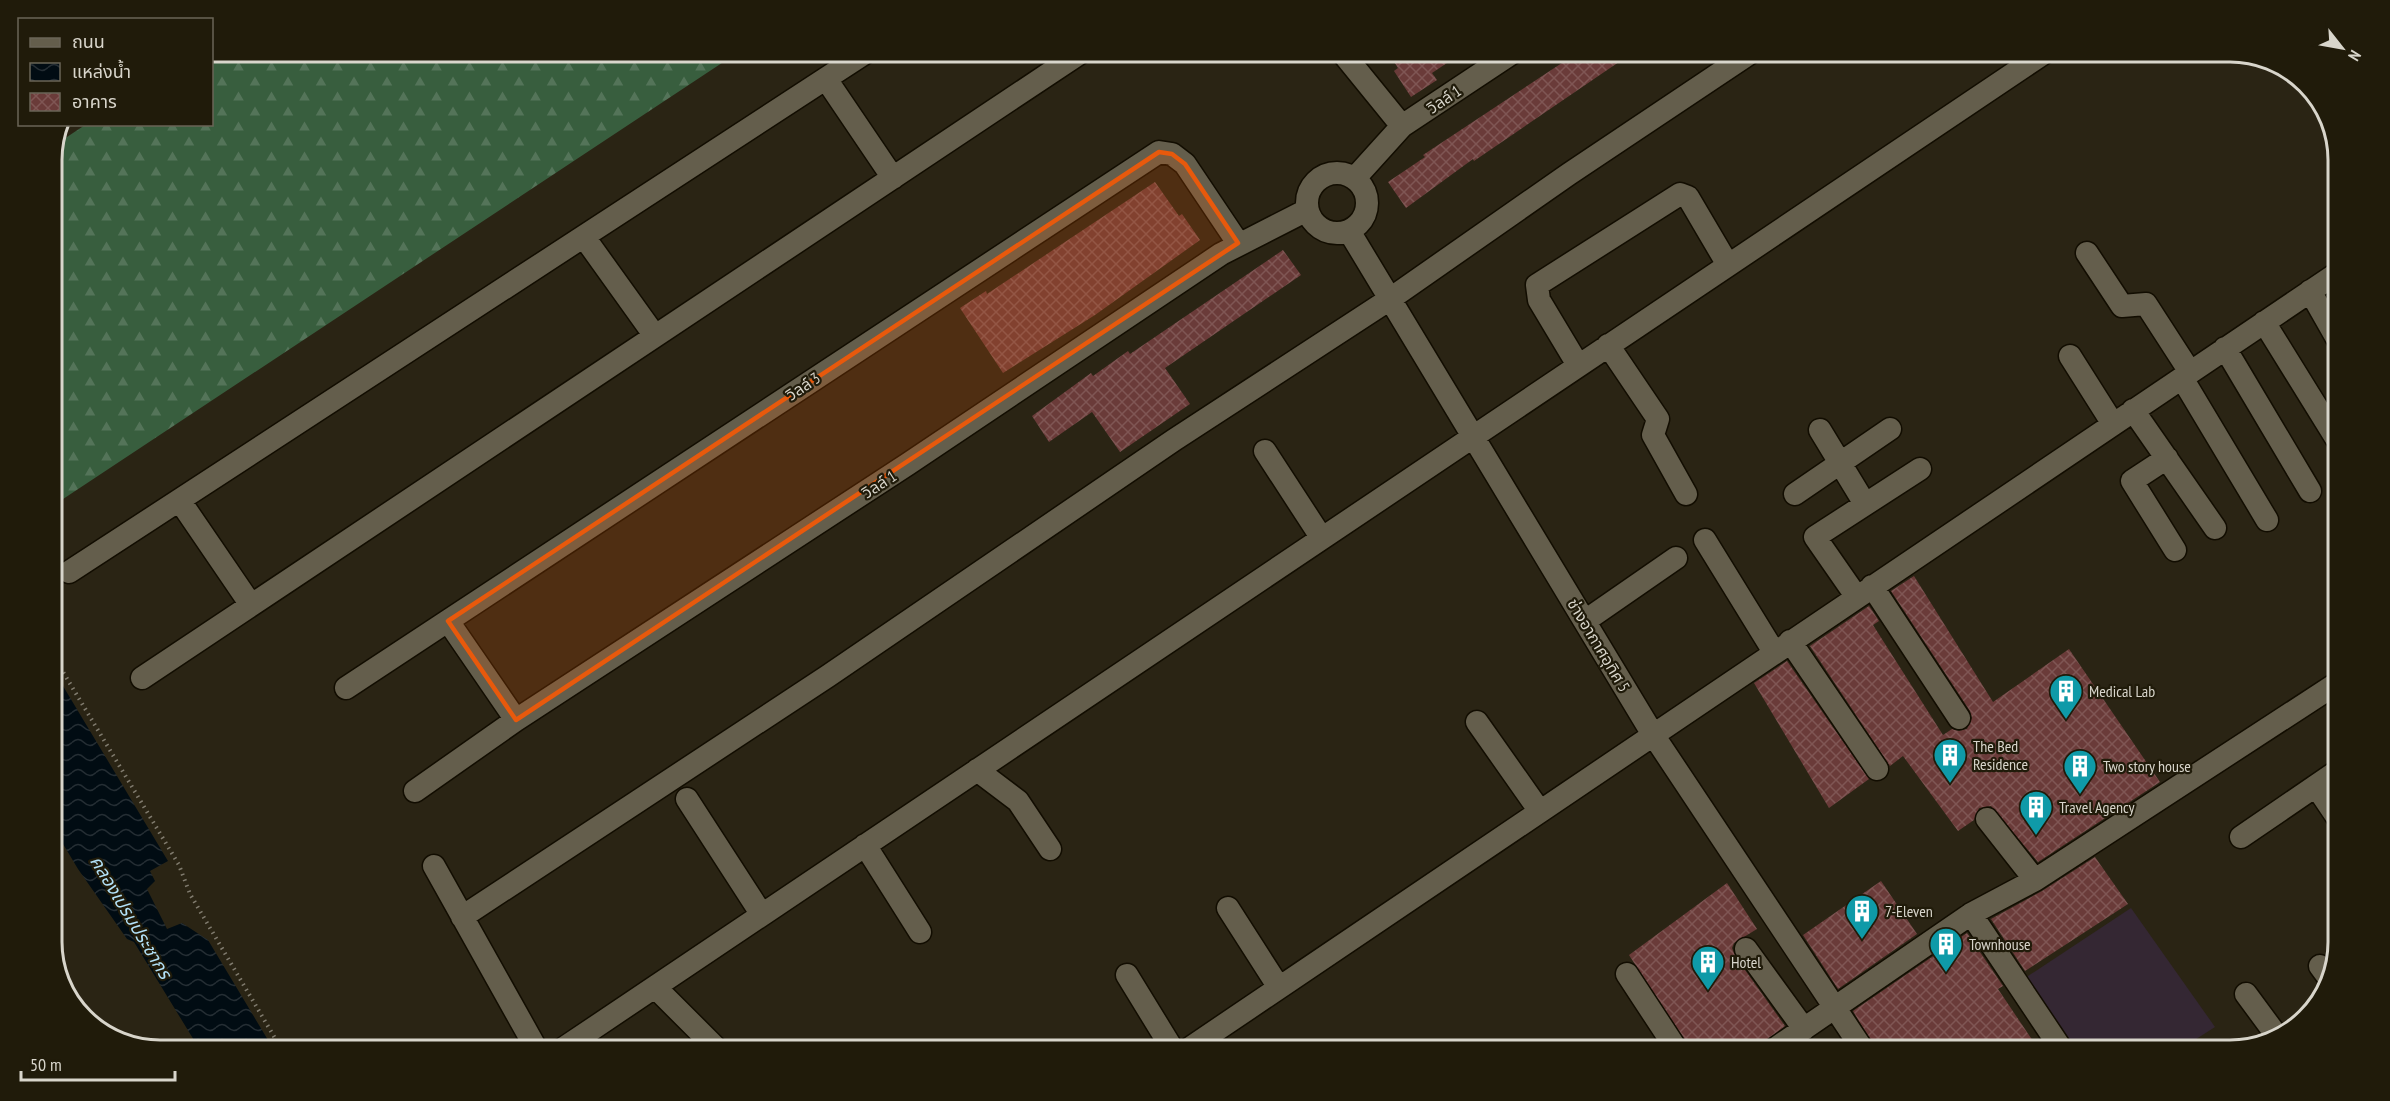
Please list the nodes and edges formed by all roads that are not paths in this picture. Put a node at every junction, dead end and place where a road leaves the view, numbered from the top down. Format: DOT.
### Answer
graph roads {
  1 [pos="852,62"];
  2 [pos="1067,62"];
  3 [pos="1350,62"];
  4 [pos="1498,62"];
  5 [pos="1737,62"];
  6 [pos="2031,62"];
  7 [pos="826,79"];
  8 [pos="1402,126"];
  9 [pos="893,178"];
  10 [pos="1355,178"];
  11 [pos="1307,210"];
  12 [pos="1349,231"];
  13 [pos="584,237"];
  14 [pos="1238,243"];
  15 [pos="2086,253"];
  16 [pos="1728,265"];
  17 [pos="2328,279"];
  18 [pos="2310,291"];
  19 [pos="1390,299"];
  20 [pos="2264,322"];
  21 [pos="2328,323"];
  22 [pos="656,336"];
  23 [pos="1608,345"];
  24 [pos="2225,348"];
  25 [pos="2070,356"];
  26 [pos="1578,365"];
  27 [pos="2186,375"];
  28 [pos="2133,410"];
  29 [pos="2113,424"];
  30 [pos="2328,425"];
  31 [pos="1890,429"];
  32 [pos="1820,430"];
  33 [pos="1473,435"];
  34 [pos="1265,451"];
  35 [pos="2167,458"];
  36 [pos="1840,463"];
  37 [pos="1920,469"];
  38 [pos="2310,491"];
  39 [pos="1686,494"];
  40 [pos="1794,494"];
  41 [pos="180,501"];
  42 [pos="1865,504"];
  43 [pos="2267,520"];
  44 [pos="2215,528"];
  45 [pos="1321,537"];
  46 [pos="1705,540"];
  47 [pos="2175,550"];
  48 [pos="1676,558"];
  49 [pos="69,572"];
  50 [pos="1864,591"];
  51 [pos="251,605"];
  52 [pos="448,621"];
  53 [pos="1585,621"];
  54 [pos="1782,646"];
  55 [pos="142,678"];
  56 [pos="346,688"];
  57 [pos="2328,689"];
  58 [pos="1959,718"];
  59 [pos="516,720"];
  60 [pos="1477,722"];
  61 [pos="1652,734"];
  62 [pos="1877,769"];
  63 [pos="977,770"];
  64 [pos="2328,778"];
  65 [pos="2316,786"];
  66 [pos="415,791"];
  67 [pos="687,799"];
  68 [pos="2328,804"];
  69 [pos="1539,810"];
  70 [pos="1987,819"];
  71 [pos="2241,837"];
  72 [pos="865,845"];
  73 [pos="1050,849"];
  74 [pos="434,866"];
  75 [pos="2035,880"];
  76 [pos="1228,908"];
  77 [pos="1971,914"];
  78 [pos="762,915"];
  79 [pos="462,917"];
  80 [pos="920,932"];
  81 [pos="1746,950"];
  82 [pos="1627,974"];
  83 [pos="1127,975"];
  84 [pos="1278,986"];
  85 [pos="655,987"];
  86 [pos="2246,994"];
  87 [pos="1835,1008"];
  88 [pos="1804,1029"];
  89 [pos="2272,1030"];
  90 [pos="531,1040"];
  91 [pos="576,1040"];
  92 [pos="708,1040"];
  93 [pos="1167,1040"];
  94 [pos="1202,1040"];
  95 [pos="1670,1040"];
  96 [pos="1788,1040"];
  97 [pos="1856,1040"];
  98 [pos="2055,1040"];
  1 -- 7 [label="street"];
  2 -- 9 [label="street"];
  3 -- 8 [label="street"];
  4 -- 8 [label="street, วิลล์ 1"];
  5 -- 19 [label="street"];
  6 -- 16 [label="street"];
  7 -- 9 [label="street"];
  7 -- 13 [label="street"];
  8 -- 10 [label="street, วิลล์ 1"];
  9 -- 22 [label="street"];
  10 -- 11 [label="street"];
  10 -- 12 [label="street"];
  11 -- 12 [label="street"];
  11 -- 14 [label="street, วิลล์ 1"];
  12 -- 19 [label="street, ช่างอากาศอุทิศ 5"];
  13 -- 22 [label="street"];
  13 -- 41 [label="street"];
  14 -- 52 [label="street, วิลล์ 3"];
  14 -- 59 [label="street, วิลล์ 1"];
  15 -- 27 [label="street"];
  16 -- 23 [label="street"];
  16 -- 26 [label="street"];
  17 -- 18 [label="street"];
  18 -- 20 [label="street"];
  18 -- 21 [label="street"];
  19 -- 33 [label="street, ช่างอากาศอุทิศ 5"];
  19 -- 79 [label="street"];
  20 -- 24 [label="street"];
  20 -- 30 [label="street"];
  22 -- 51 [label="street"];
  23 -- 26 [label="street"];
  23 -- 39 [label="street"];
  24 -- 27 [label="street"];
  24 -- 38 [label="street"];
  25 -- 29 [label="street"];
  26 -- 33 [label="street"];
  27 -- 28 [label="street"];
  27 -- 43 [label="street"];
  28 -- 29 [label="street"];
  28 -- 35 [label="street"];
  29 -- 50 [label="street"];
  31 -- 36 [label="street"];
  32 -- 36 [label="street"];
  33 -- 45 [label="street"];
  33 -- 53 [label="street, ช่างอากาศอุทิศ 5"];
  34 -- 45 [label="street"];
  35 -- 44 [label="street"];
  35 -- 47 [label="street"];
  36 -- 40 [label="street"];
  36 -- 42 [label="street"];
  37 -- 42 [label="street"];
  41 -- 49 [label="street"];
  41 -- 51 [label="street"];
  42 -- 50 [label="street"];
  45 -- 63 [label="street"];
  46 -- 54 [label="street"];
  48 -- 53 [label="street"];
  50 -- 54 [label="street"];
  50 -- 58 [label="street"];
  51 -- 55 [label="street"];
  52 -- 56 [label="street, วิลล์ 3"];
  52 -- 59 [label="street"];
  53 -- 61 [label="street, ช่างอากาศอุทิศ 5"];
  54 -- 61 [label="street"];
  54 -- 62 [label="street"];
  57 -- 75 [label="street"];
  59 -- 66 [label="street, วิลล์ 1"];
  60 -- 69 [label="street"];
  61 -- 69 [label="street"];
  61 -- 87 [label="street, ช่างอากาศอุทิศ 5"];
  63 -- 72 [label="street"];
  63 -- 73 [label="street"];
  64 -- 65 [label="street"];
  65 -- 68 [label="street"];
  65 -- 71 [label="street"];
  67 -- 78 [label="street"];
  69 -- 84 [label="street"];
  70 -- 75 [label="street"];
  72 -- 78 [label="street"];
  72 -- 80 [label="street"];
  74 -- 79 [label="street"];
  75 -- 77 [label="street"];
  76 -- 84 [label="street"];
  77 -- 87 [label="street"];
  77 -- 98 [label="street"];
  78 -- 85 [label="street"];
  79 -- 90 [label="street"];
  81 -- 88 [label="street"];
  82 -- 95 [label="street"];
  83 -- 93 [label="street"];
  84 -- 94 [label="street"];
  85 -- 91 [label="street"];
  85 -- 92 [label="street"];
  86 -- 89 [label="street"];
  87 -- 88 [label="street"];
  87 -- 97 [label="street, ช่างอากาศอุทิศ 5"];
  88 -- 96 [label="street"];
}
